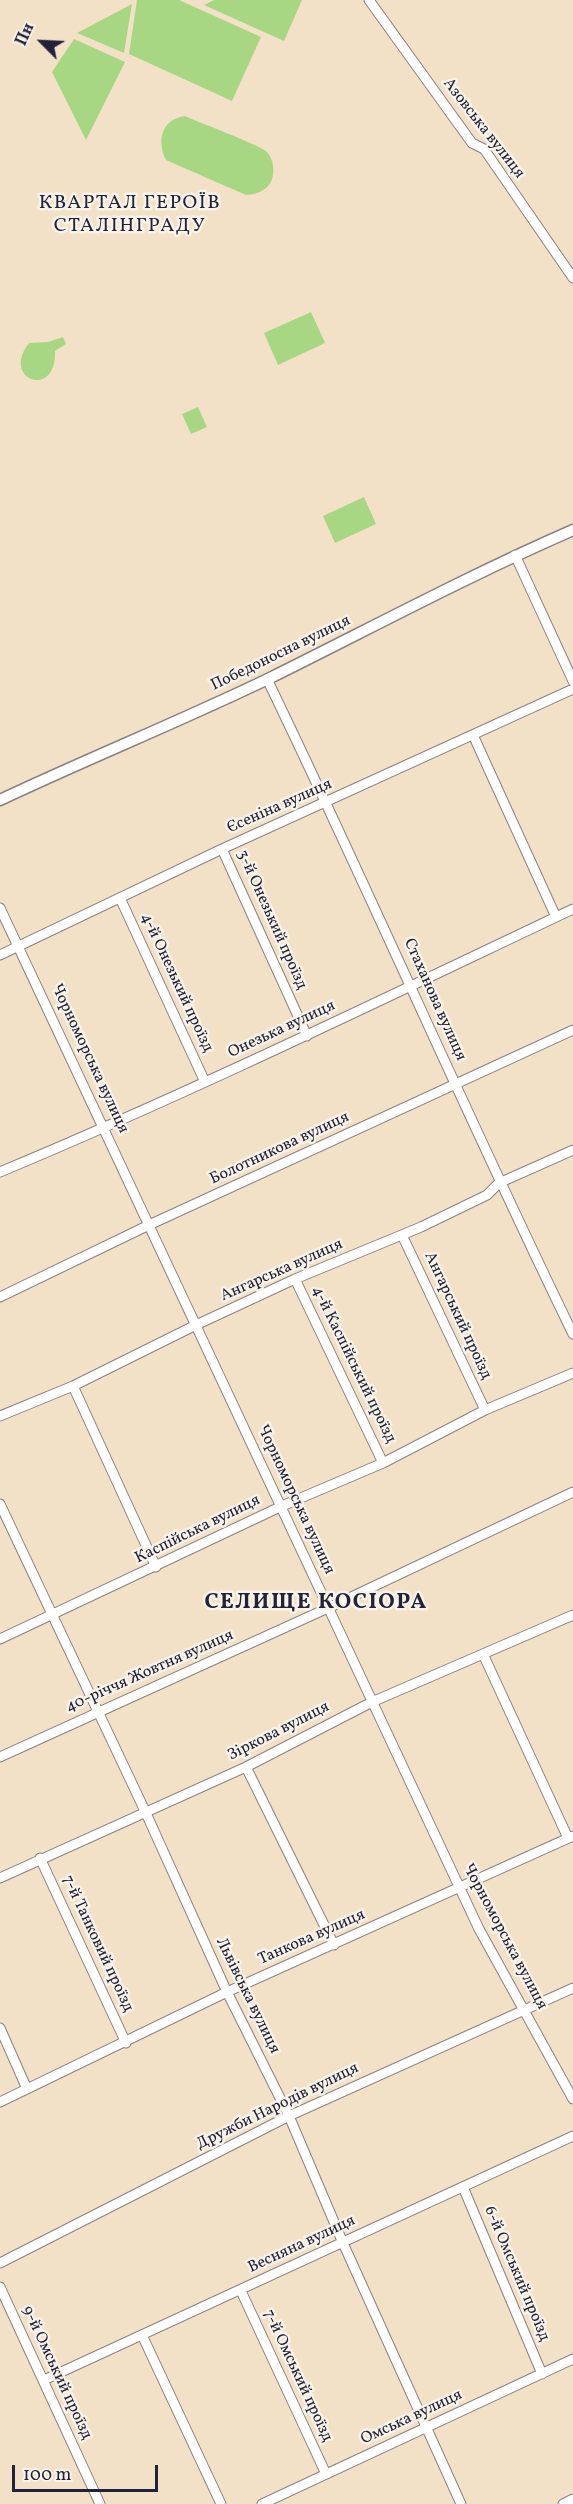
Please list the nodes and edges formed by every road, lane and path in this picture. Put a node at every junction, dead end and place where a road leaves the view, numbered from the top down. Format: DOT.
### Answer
graph roads {
  1 [pos="369,0"];
  2 [pos="573,278"];
  3 [pos="573,530"];
  4 [pos="515,555"];
  5 [pos="267,679"];
  6 [pos="573,681"];
  7 [pos="573,689"];
  8 [pos="473,735"];
  9 [pos="0,800"];
  10 [pos="327,803"];
  11 [pos="222,849"];
  12 [pos="120,898"];
  13 [pos="0,908"];
  14 [pos="573,909"];
  15 [pos="556,917"];
  16 [pos="19,946"];
  17 [pos="0,955"];
  18 [pos="412,986"];
  19 [pos="573,1030"];
  20 [pos="307,1036"];
  21 [pos="205,1082"];
  22 [pos="455,1085"];
  23 [pos="105,1128"];
  24 [pos="573,1150"];
  25 [pos="0,1172"];
  26 [pos="499,1183"];
  27 [pos="149,1225"];
  28 [pos="402,1236"];
  29 [pos="295,1280"];
  30 [pos="0,1297"];
  31 [pos="196,1325"];
  32 [pos="573,1334"];
  33 [pos="573,1372"];
  34 [pos="73,1386"];
  35 [pos="485,1410"];
  36 [pos="0,1416"];
  37 [pos="383,1463"];
  38 [pos="573,1492"];
  39 [pos="0,1504"];
  40 [pos="282,1506"];
  41 [pos="156,1567"];
  42 [pos="328,1608"];
  43 [pos="573,1615"];
  44 [pos="52,1616"];
  45 [pos="0,1639"];
  46 [pos="483,1654"];
  47 [pos="372,1702"];
  48 [pos="98,1711"];
  49 [pos="0,1757"];
  50 [pos="246,1767"];
  51 [pos="145,1811"];
  52 [pos="571,1837"];
  53 [pos="40,1858"];
  54 [pos="0,1878"];
  55 [pos="459,1887"];
  56 [pos="334,1945"];
  57 [pos="573,1988"];
  58 [pos="227,1992"];
  59 [pos="524,2010"];
  60 [pos="0,2028"];
  61 [pos="126,2043"];
  62 [pos="27,2089"];
  63 [pos="573,2099"];
  64 [pos="0,2102"];
  65 [pos="290,2116"];
  66 [pos="573,2136"];
  67 [pos="463,2187"];
  68 [pos="343,2243"];
  69 [pos="0,2263"];
  70 [pos="0,2287"];
  71 [pos="241,2291"];
  72 [pos="142,2335"];
  73 [pos="573,2359"];
  74 [pos="542,2374"];
  75 [pos="44,2380"];
  76 [pos="427,2427"];
  77 [pos="326,2474"];
  78 [pos="573,2499"];
  79 [pos="100,2504"];
  80 [pos="221,2504"];
  81 [pos="262,2504"];
  82 [pos="461,2504"];
  83 [pos="562,2504"];
  1 -- 2 [label="street, Азовська вулиця"];
  3 -- 4 [label="street, Победоносна вулиця"];
  4 -- 5 [label="street, Победоносна вулиця"];
  4 -- 6 [label="street"];
  5 -- 9 [label="street, Победоносна вулиця"];
  5 -- 10 [label="street, Стаханова вулиця"];
  7 -- 8 [label="street, Єсеніна вулиця"];
  8 -- 10 [label="street, Єсеніна вулиця"];
  8 -- 15 [label="street"];
  10 -- 11 [label="street, Єсеніна вулиця"];
  10 -- 18 [label="street, Стаханова вулиця"];
  11 -- 12 [label="street, Єсеніна вулиця"];
  11 -- 20 [label="street, 3-й Онезький проїзд"];
  12 -- 16 [label="street, Єсеніна вулиця"];
  12 -- 21 [label="street, 4-й Онезький проїзд"];
  13 -- 16 [label="street, Чорноморська вулиця"];
  14 -- 15 [label="street, Онезька вулиця"];
  15 -- 18 [label="street, Онезька вулиця"];
  16 -- 17 [label="street, Єсеніна вулиця"];
  16 -- 23 [label="street, Чорноморська вулиця"];
  18 -- 20 [label="street, Онезька вулиця"];
  18 -- 22 [label="street, Стаханова вулиця"];
  19 -- 22 [label="street, Болотникова вулиця"];
  20 -- 21 [label="street, Онезька вулиця"];
  21 -- 23 [label="street, Онезька вулиця"];
  22 -- 26 [label="street, Стаханова вулиця"];
  22 -- 27 [label="street, Болотникова вулиця"];
  23 -- 25 [label="street, Онезька вулиця"];
  23 -- 27 [label="street, Чорноморська вулиця"];
  24 -- 26 [label="street, Ангарська вулиця"];
  26 -- 28 [label="street, Ангарська вулиця"];
  26 -- 32 [label="street, Стаханова вулиця"];
  27 -- 30 [label="street, Болотникова вулиця"];
  27 -- 31 [label="street, Чорноморська вулиця"];
  28 -- 29 [label="street, Ангарська вулиця"];
  28 -- 35 [label="street, Ангарський проїзд"];
  29 -- 31 [label="street, Ангарська вулиця"];
  29 -- 37 [label="street, 4-й Каспійський проїзд"];
  31 -- 34 [label="street, Ангарська вулиця"];
  31 -- 40 [label="street, Чорноморська вулиця"];
  33 -- 35 [label="street, Каспійська вулиця"];
  34 -- 36 [label="street, Ангарська вулиця"];
  34 -- 41 [label="street"];
  35 -- 37 [label="street, Каспійська вулиця"];
  37 -- 40 [label="street, Каспійська вулиця"];
  38 -- 42 [label="street, 40-річчя Жовтня вулиця"];
  39 -- 44 [label="street, Львівська вулиця"];
  40 -- 41 [label="street, Каспійська вулиця"];
  40 -- 42 [label="street, Чорноморська вулиця"];
  41 -- 44 [label="street, Каспійська вулиця"];
  42 -- 47 [label="street, Чорноморська вулиця"];
  42 -- 48 [label="street, 40-річчя Жовтня вулиця"];
  43 -- 46 [label="street, Зіркова вулиця"];
  44 -- 45 [label="street, Каспійська вулиця"];
  44 -- 48 [label="street, Львівська вулиця"];
  46 -- 47 [label="street, Зіркова вулиця"];
  46 -- 52 [label="street"];
  47 -- 50 [label="street, Зіркова вулиця"];
  47 -- 55 [label="street, Чорноморська вулиця"];
  48 -- 49 [label="street, 40-річчя Жовтня вулиця"];
  48 -- 51 [label="street, Львівська вулиця"];
  50 -- 51 [label="street, Зіркова вулиця"];
  50 -- 56 [label="street"];
  51 -- 53 [label="street, Зіркова вулиця"];
  51 -- 58 [label="street, Львівська вулиця"];
  52 -- 55 [label="street, Танкова вулиця"];
  53 -- 54 [label="street, Зіркова вулиця"];
  53 -- 61 [label="street, 7-й Танковий проїзд"];
  55 -- 56 [label="street, Танкова вулиця"];
  55 -- 59 [label="street, Чорноморська вулиця"];
  56 -- 58 [label="street, Танкова вулиця"];
  57 -- 59 [label="street, Дружби Народів вулиця"];
  58 -- 61 [label="street, Танкова вулиця"];
  58 -- 65 [label="street, Львівська вулиця"];
  59 -- 63 [label="street, Чорноморська вулиця"];
  59 -- 65 [label="street, Дружби Народів вулиця"];
  60 -- 62 [label="street"];
  61 -- 62 [label="street, Танкова вулиця"];
  62 -- 64 [label="street, Танкова вулиця"];
  65 -- 68 [label="street, Львівська вулиця"];
  65 -- 69 [label="street, Дружби Народів вулиця"];
  66 -- 67 [label="street, Весняна вулиця"];
  67 -- 68 [label="street, Весняна вулиця"];
  67 -- 74 [label="street, 6-й Омський проїзд"];
  68 -- 71 [label="street, Весняна вулиця"];
  68 -- 76 [label="street, Львівська вулиця"];
  70 -- 75 [label="street, 9-й Омський проїзд"];
  71 -- 72 [label="street, Весняна вулиця"];
  71 -- 77 [label="street, 7-й Омський проїзд"];
  72 -- 75 [label="street, Весняна вулиця"];
  72 -- 80 [label="street"];
  73 -- 74 [label="street, Омська вулиця"];
  74 -- 76 [label="street, Омська вулиця"];
  75 -- 79 [label="street, 9-й Омський проїзд"];
  76 -- 77 [label="street, Омська вулиця"];
  76 -- 82 [label="street, Львівська вулиця"];
  77 -- 81 [label="street, Омська вулиця"];
  78 -- 83 [label="street"];
}
